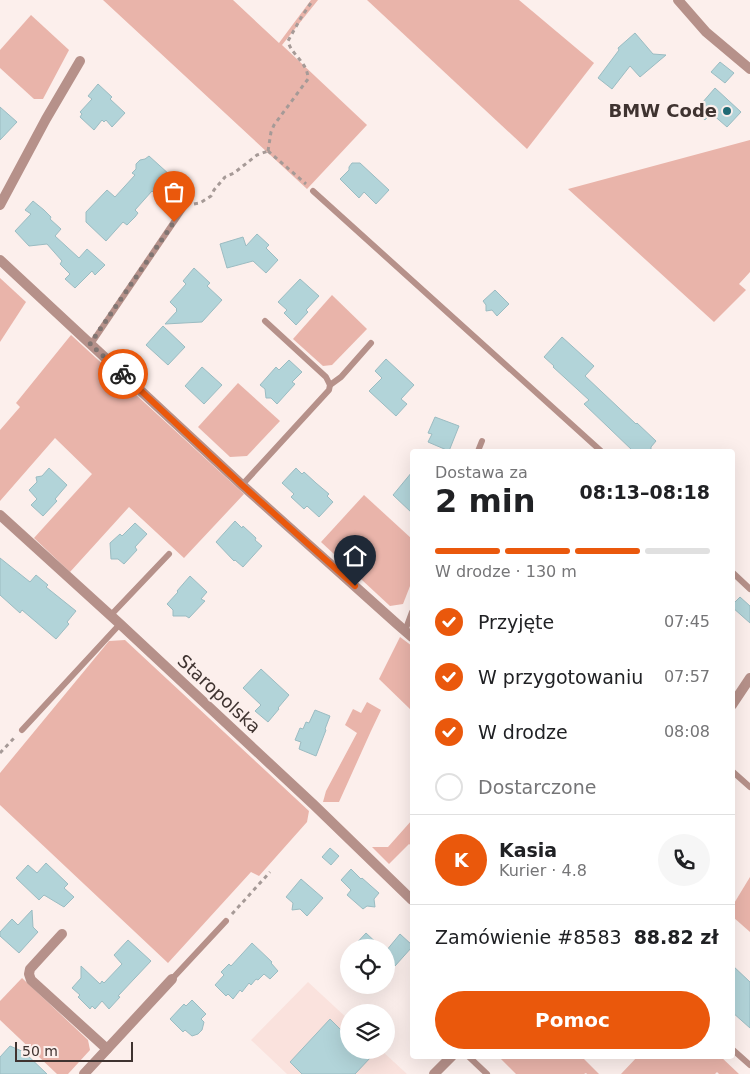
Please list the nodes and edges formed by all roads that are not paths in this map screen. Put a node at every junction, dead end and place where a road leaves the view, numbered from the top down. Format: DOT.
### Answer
graph roads {
  1 [pos="678,0"];
  2 [pos="80,61"];
  3 [pos="750,69"];
  4 [pos="314,191"];
  5 [pos="0,205"];
  6 [pos="184,207"];
  7 [pos="0,260"];
  8 [pos="265,321"];
  9 [pos="371,343"];
  10 [pos="90,344"];
  11 [pos="330,385"];
  12 [pos="482,442"];
  13 [pos="479,449"];
  14 [pos="599,449"];
  15 [pos="242,485"];
  16 [pos="0,515"];
  17 [pos="169,554"];
  18 [pos="735,575"];
  19 [pos="750,588"];
  20 [pos="110,616"];
  21 [pos="120,624"];
  22 [pos="409,634"];
  23 [pos="750,678"];
  24 [pos="735,700"];
  25 [pos="22,730"];
  26 [pos="735,774"];
  27 [pos="750,787"];
  28 [pos="410,898"];
  29 [pos="226,921"];
  30 [pos="62,934"];
  31 [pos="172,979"];
  32 [pos="107,1049"];
  33 [pos="735,1052"];
  34 [pos="449,1059"];
  35 [pos="471,1059"];
  36 [pos="750,1065"];
  37 [pos="84,1074"];
  38 [pos="434,1074"];
  39 [pos="488,1074"];
  1 -- 3 [label="street"];
  2 -- 5 [label="street"];
  4 -- 14 [label="lane"];
  6 -- 10 [label="lane"];
  7 -- 10 [label="street"];
  8 -- 11 [label="lane"];
  9 -- 11 [label="lane"];
  10 -- 15 [label="street"];
  11 -- 15 [label="lane"];
  12 -- 13 [label="lane"];
  15 -- 22 [label="street"];
  16 -- 20 [label="street, Staropolska"];
  17 -- 20 [label="lane"];
  18 -- 19 [label="lane"];
  20 -- 21 [label="street, Staropolska"];
  21 -- 25 [label="lane"];
  21 -- 28 [label="street, Staropolska"];
  23 -- 24 [label="street"];
  26 -- 27 [label="lane"];
  29 -- 31 [label="lane"];
  30 -- 32 [label="street"];
  31 -- 32 [label="street"];
  32 -- 37 [label="street"];
  33 -- 36 [label="lane"];
  34 -- 38 [label="street"];
  35 -- 39 [label="lane"];
}
